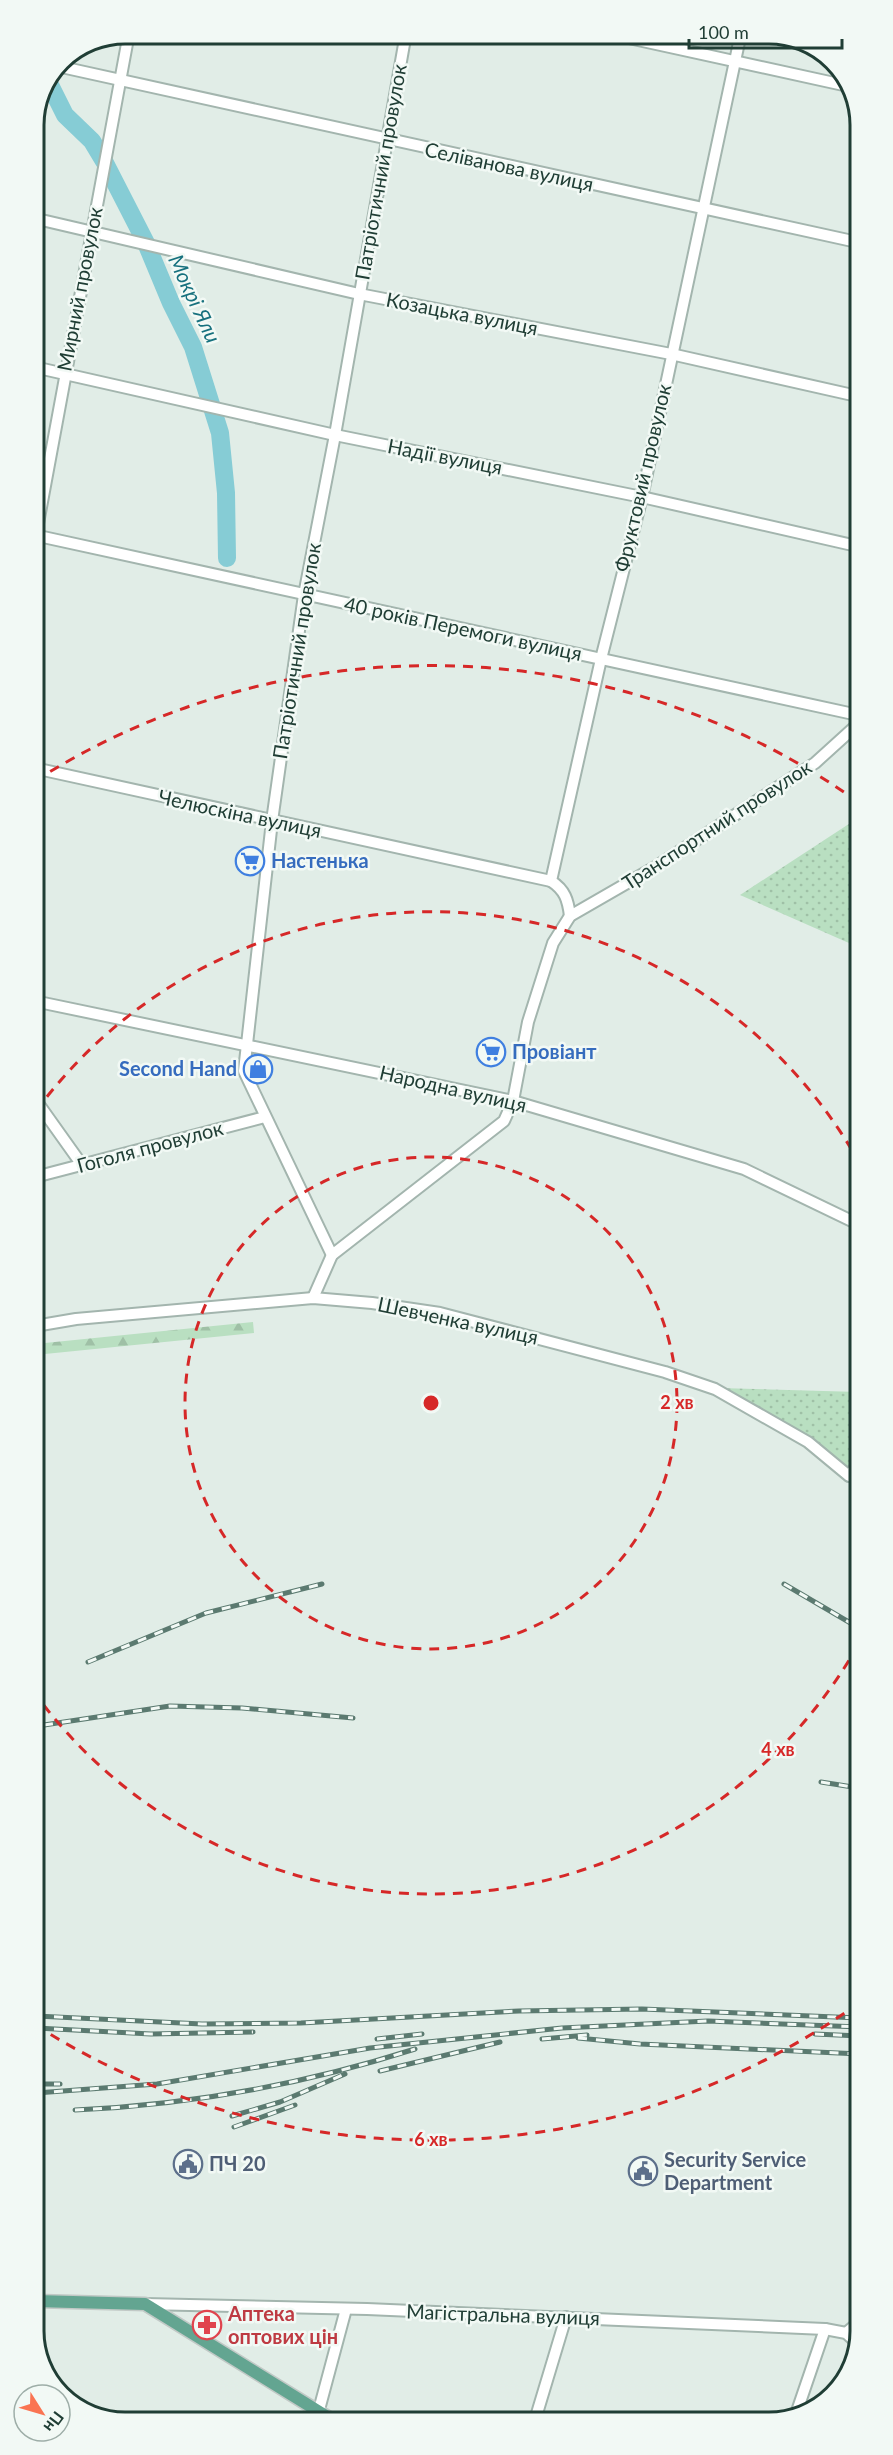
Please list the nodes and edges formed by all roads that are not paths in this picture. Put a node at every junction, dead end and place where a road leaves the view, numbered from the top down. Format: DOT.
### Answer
graph roads {
  1 [pos="127,44"];
  2 [pos="404,44"];
  3 [pos="657,44"];
  4 [pos="739,44"];
  5 [pos="735,61"];
  6 [pos="67,68"];
  7 [pos="120,81"];
  8 [pos="839,84"];
  9 [pos="387,141"];
  10 [pos="702,209"];
  11 [pos="44,220"];
  12 [pos="92,230"];
  13 [pos="850,241"];
  14 [pos="359,294"];
  15 [pos="671,354"];
  16 [pos="44,369"];
  17 [pos="64,374"];
  18 [pos="850,394"];
  19 [pos="335,435"];
  20 [pos="44,483"];
  21 [pos="642,497"];
  22 [pos="44,540"];
  23 [pos="850,544"];
  24 [pos="304,595"];
  25 [pos="601,659"];
  26 [pos="850,713"];
  27 [pos="850,730"];
  28 [pos="44,770"];
  29 [pos="272,821"];
  30 [pos="551,881"];
  31 [pos="570,916"];
  32 [pos="44,1003"];
  33 [pos="247,1045"];
  34 [pos="513,1101"];
  35 [pos="44,1113"];
  36 [pos="265,1117"];
  37 [pos="82,1165"];
  38 [pos="44,1175"];
  39 [pos="850,1220"];
  40 [pos="333,1255"];
  41 [pos="313,1298"];
  42 [pos="44,1324"];
  43 [pos="850,1475"];
  44 [pos="44,2301"];
  45 [pos="145,2304"];
  46 [pos="346,2309"];
  47 [pos="566,2317"];
  48 [pos="825,2328"];
  49 [pos="850,2330"];
  50 [pos="846,2333"];
  51 [pos="849,2336"];
  52 [pos="799,2405"];
  53 [pos="310,2411"];
  54 [pos="318,2411"];
  55 [pos="538,2412"];
  1 -- 7 [label="street, Мирний провулок"];
  2 -- 9 [label="street, Патріотичний провулок"];
  3 -- 5 [label="street"];
  4 -- 5 [label="street, Фруктовий провулок"];
  5 -- 8 [label="street"];
  5 -- 10 [label="street, Фруктовий провулок"];
  6 -- 7 [label="street, Селіванова вулиця"];
  7 -- 9 [label="street, Селіванова вулиця"];
  7 -- 12 [label="street, Мирний провулок"];
  9 -- 10 [label="street, Селіванова вулиця"];
  9 -- 14 [label="street, Патріотичний провулок"];
  10 -- 13 [label="street, Селіванова вулиця"];
  10 -- 15 [label="street, Фруктовий провулок"];
  11 -- 12 [label="street, Козацька вулиця"];
  12 -- 14 [label="street, Козацька вулиця"];
  12 -- 17 [label="street, Мирний провулок"];
  14 -- 15 [label="street, Козацька вулиця"];
  14 -- 19 [label="street, Патріотичний провулок"];
  15 -- 18 [label="street, Козацька вулиця"];
  15 -- 21 [label="street, Фруктовий провулок"];
  16 -- 17 [label="street, Надії вулиця"];
  17 -- 19 [label="street, Надії вулиця"];
  17 -- 20 [label="street, Мирний провулок"];
  19 -- 21 [label="street, Надії вулиця"];
  19 -- 24 [label="street, Патріотичний провулок"];
  21 -- 23 [label="street, Надії вулиця"];
  21 -- 25 [label="street, Фруктовий провулок"];
  22 -- 24 [label="street, 40 років Перемоги вулиця"];
  24 -- 25 [label="street, 40 років Перемоги вулиця"];
  24 -- 29 [label="street, Патріотичний провулок"];
  25 -- 26 [label="street, 40 років Перемоги вулиця"];
  25 -- 30 [label="street, Фруктовий провулок"];
  27 -- 31 [label="street, Транспортний провулок"];
  28 -- 29 [label="street, Челюскіна вулиця"];
  29 -- 30 [label="street, Челюскіна вулиця"];
  29 -- 33 [label="street, Патріотичний провулок"];
  30 -- 31 [label="street"];
  31 -- 34 [label="street"];
  32 -- 33 [label="street, Народна вулиця"];
  33 -- 34 [label="street, Народна вулиця"];
  33 -- 36 [label="street, Патріотичний провулок"];
  34 -- 39 [label="street, Народна вулиця"];
  34 -- 40 [label="street"];
  35 -- 37 [label="street"];
  36 -- 37 [label="street, Гоголя провулок"];
  36 -- 40 [label="street, Патріотичний провулок"];
  37 -- 38 [label="street, Гоголя провулок"];
  40 -- 41 [label="street"];
  41 -- 42 [label="street, Шевченка вулиця"];
  41 -- 43 [label="street, Шевченка вулиця"];
  44 -- 45 [label="main road"];
  45 -- 46 [label="street, Магістральна вулиця"];
  45 -- 53 [label="main road"];
  46 -- 47 [label="street, Магістральна вулиця"];
  46 -- 54 [label="street"];
  47 -- 48 [label="street, Магістральна вулиця"];
  47 -- 55 [label="street"];
  48 -- 50 [label="street, Магістральна вулиця"];
  48 -- 52 [label="street"];
  49 -- 50 [label="street"];
  50 -- 51 [label="street, Магістральна вулиця"];
}
